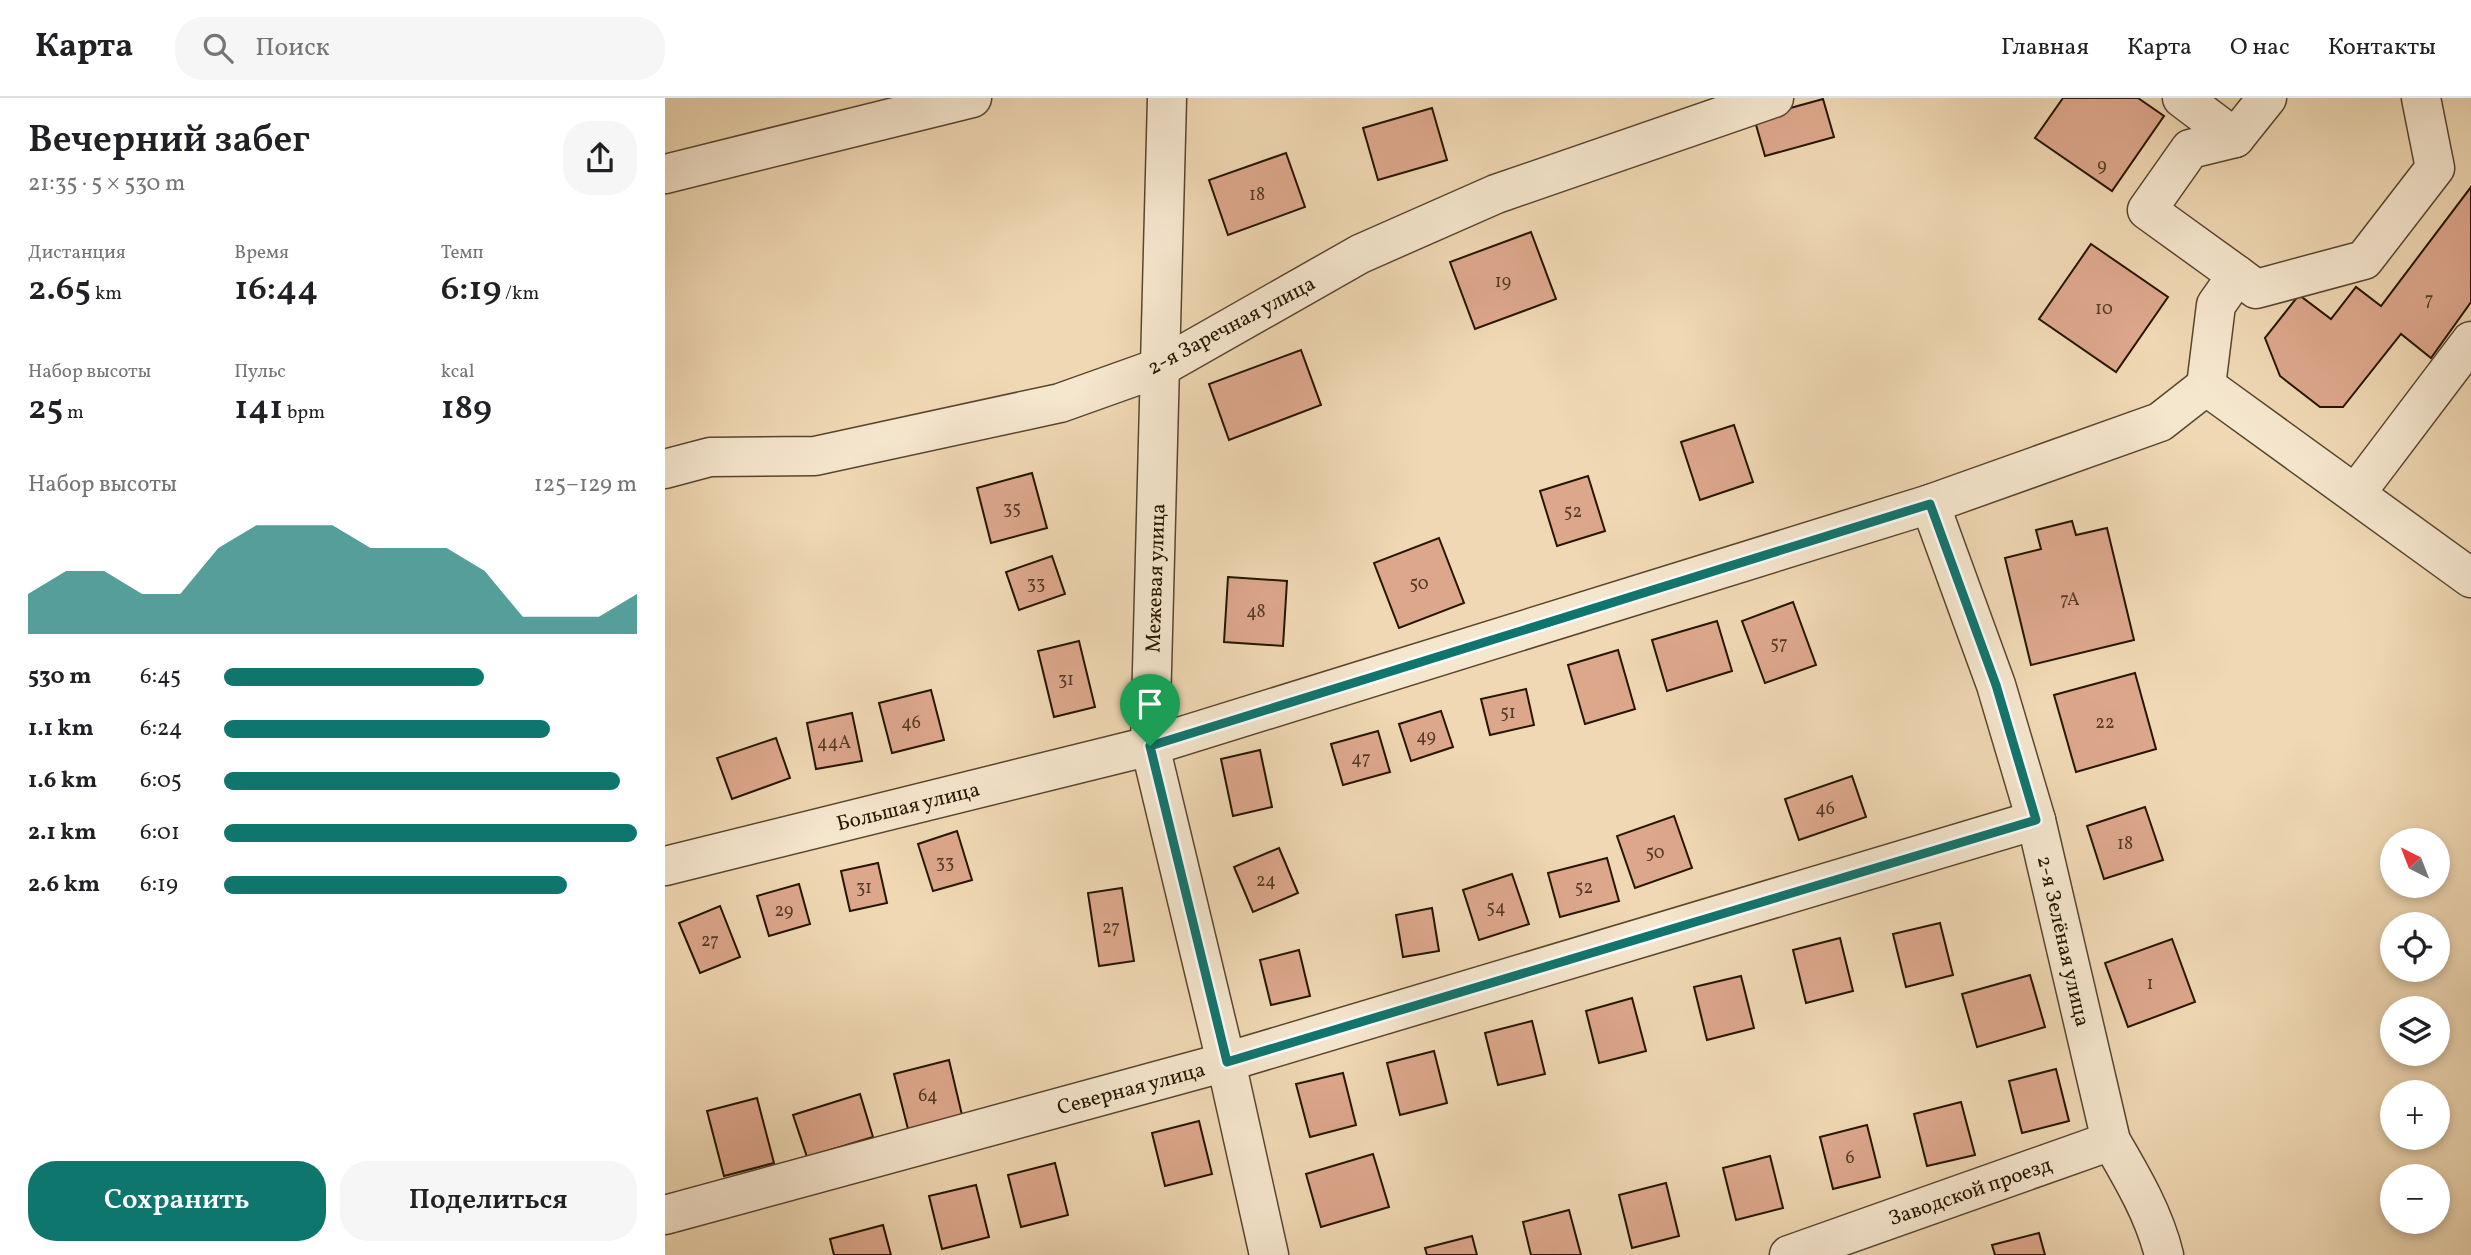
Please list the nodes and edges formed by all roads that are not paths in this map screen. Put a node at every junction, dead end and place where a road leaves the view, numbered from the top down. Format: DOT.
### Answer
graph roads {
  1 [pos="972,98"];
  2 [pos="1167,98"];
  3 [pos="1774,98"];
  4 [pos="2182,98"];
  5 [pos="2267,98"];
  6 [pos="2421,98"];
  7 [pos="2235,138"];
  8 [pos="665,174"];
  9 [pos="2237,275"];
  10 [pos="2471,341"];
  11 [pos="1161,367"];
  12 [pos="2206,386"];
  13 [pos="665,469"];
  14 [pos="2356,493"];
  15 [pos="1930,504"];
  16 [pos="2471,578"];
  17 [pos="1150,746"];
  18 [pos="2036,820"];
  19 [pos="665,866"];
  20 [pos="1227,1062"];
  21 [pos="2111,1141"];
  22 [pos="665,1214"];
  23 [pos="1269,1255"];
  24 [pos="1789,1255"];
  25 [pos="2164,1255"];
  1 -- 8 [label="street"];
  2 -- 11 [label="street, Межевая улица"];
  3 -- 11 [label="street, 2-я Заречная улица"];
  4 -- 7 [label="street"];
  5 -- 7 [label="street"];
  6 -- 9 [label="street"];
  7 -- 9 [label="street"];
  9 -- 12 [label="street"];
  10 -- 14 [label="street"];
  11 -- 13 [label="street, 2-я Заречная улица"];
  11 -- 17 [label="street, Межевая улица"];
  12 -- 14 [label="street"];
  12 -- 15 [label="street"];
  14 -- 16 [label="street"];
  15 -- 17 [label="street"];
  15 -- 18 [label="street, 2-я Зелёная улица"];
  17 -- 19 [label="street, Большая улица"];
  17 -- 20 [label="street, Межевая улица"];
  18 -- 20 [label="street, Северная улица"];
  18 -- 21 [label="street, 2-я Зелёная улица"];
  20 -- 22 [label="street, Северная улица"];
  20 -- 23 [label="street, Межевая улица"];
  21 -- 24 [label="street, Заводской проезд"];
  21 -- 25 [label="street, 2-я Зелёная улица"];
}
